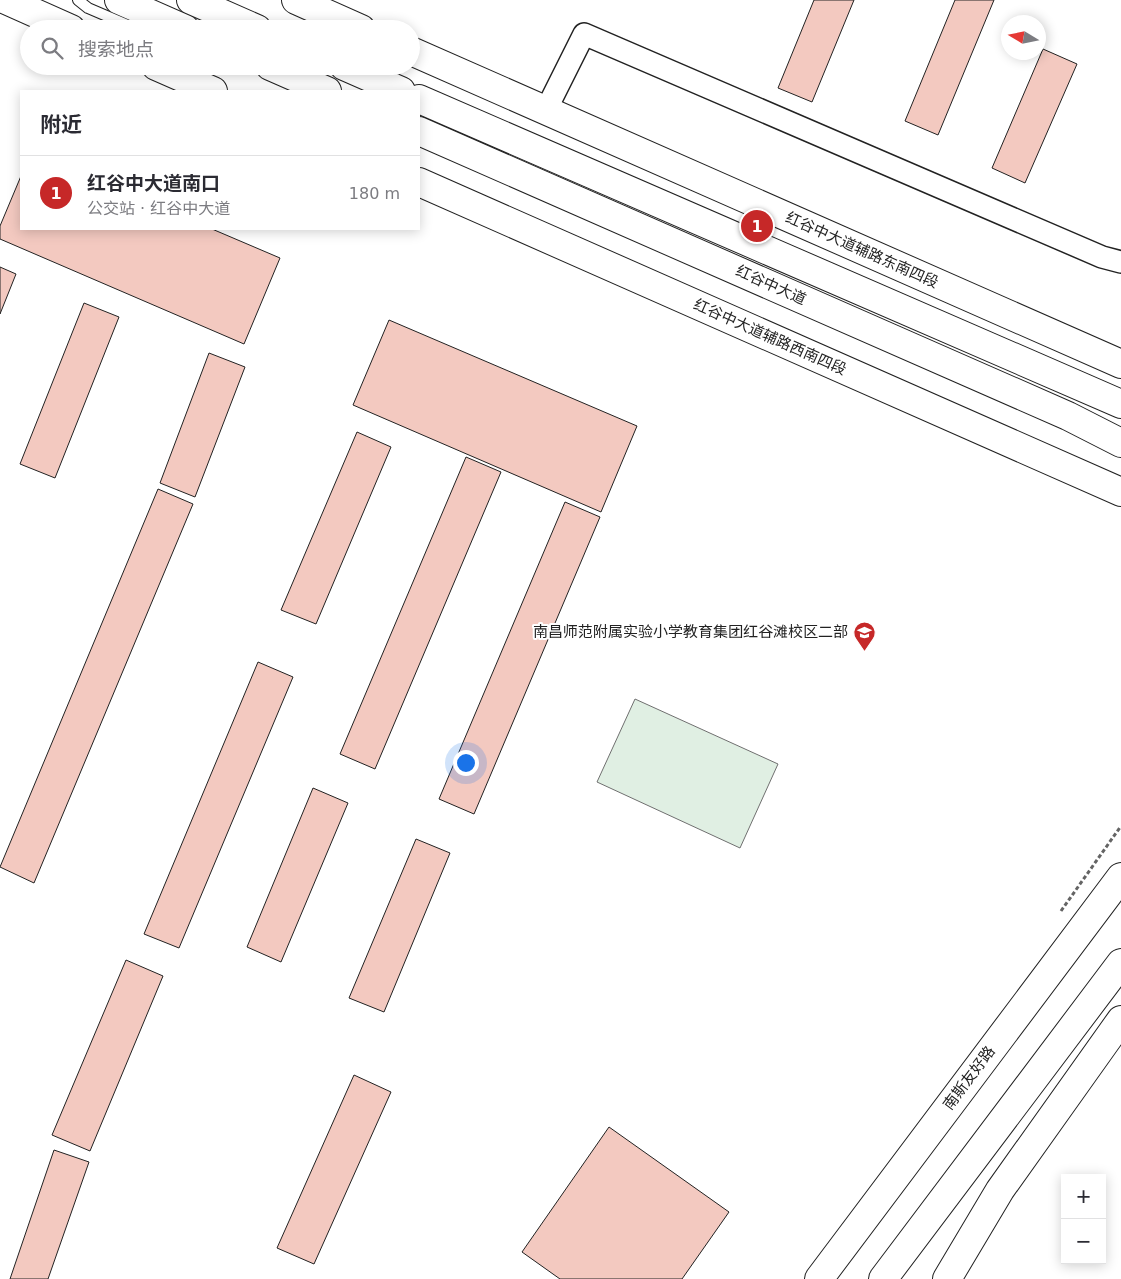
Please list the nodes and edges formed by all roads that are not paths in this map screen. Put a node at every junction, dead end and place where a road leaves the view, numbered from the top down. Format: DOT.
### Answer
graph roads {
  1 [pos="6,0"];
  2 [pos="78,0"];
  3 [pos="119,0"];
  4 [pos="191,0"];
  5 [pos="296,0"];
  6 [pos="51,20"];
  7 [pos="116,20"];
  8 [pos="165,20"];
  9 [pos="237,20"];
  10 [pos="341,20"];
  11 [pos="420,55"];
  12 [pos="177,75"];
  13 [pos="286,75"];
  14 [pos="290,75"];
  15 [pos="341,75"];
  16 [pos="364,75"];
  17 [pos="295,77"];
  18 [pos="211,90"];
  19 [pos="325,90"];
  20 [pos="334,90"];
  21 [pos="400,90"];
  22 [pos="420,99"];
  23 [pos="546,110"];
  24 [pos="420,131"];
  25 [pos="420,182"];
  26 [pos="1121,262"];
  27 [pos="1121,364"];
  28 [pos="1108,396"];
  29 [pos="1121,404"];
  30 [pos="1068,416"];
  31 [pos="1121,443"];
  32 [pos="1121,456"];
  33 [pos="1121,492"];
  34 [pos="1121,877"];
  35 [pos="1121,963"];
  36 [pos="1121,1020"];
  37 [pos="819,1279"];
  38 [pos="883,1279"];
  39 [pos="947,1279"];
  1 -- 6 [label="main road"];
  2 -- 7 [label="lane"];
  3 -- 8 [label="main road"];
  4 -- 9 [label="main road"];
  5 -- 10 [label="main road"];
  11 -- 23 [label="main road, 红谷中大道辅路东南四段"];
  12 -- 18 [label="main road"];
  13 -- 17 [label="lane"];
  14 -- 17 [label="main road"];
  15 -- 20 [label="main road"];
  16 -- 21 [label="main road"];
  17 -- 19 [label="main road"];
  22 -- 28 [label="main road, 红谷中大道"];
  23 -- 26 [label="street"];
  23 -- 27 [label="main road, 红谷中大道辅路东南四段"];
  24 -- 30 [label="main road, 红谷中大道"];
  25 -- 33 [label="main road, 红谷中大道辅路西南四段"];
  28 -- 29 [label="main road, 红谷中大道"];
  30 -- 31 [label="main road, 红谷中大道"];
  30 -- 32 [label="main road"];
  34 -- 37 [label="main road, 南斯友好路"];
  35 -- 38 [label="main road"];
  36 -- 39 [label="main road"];
}
